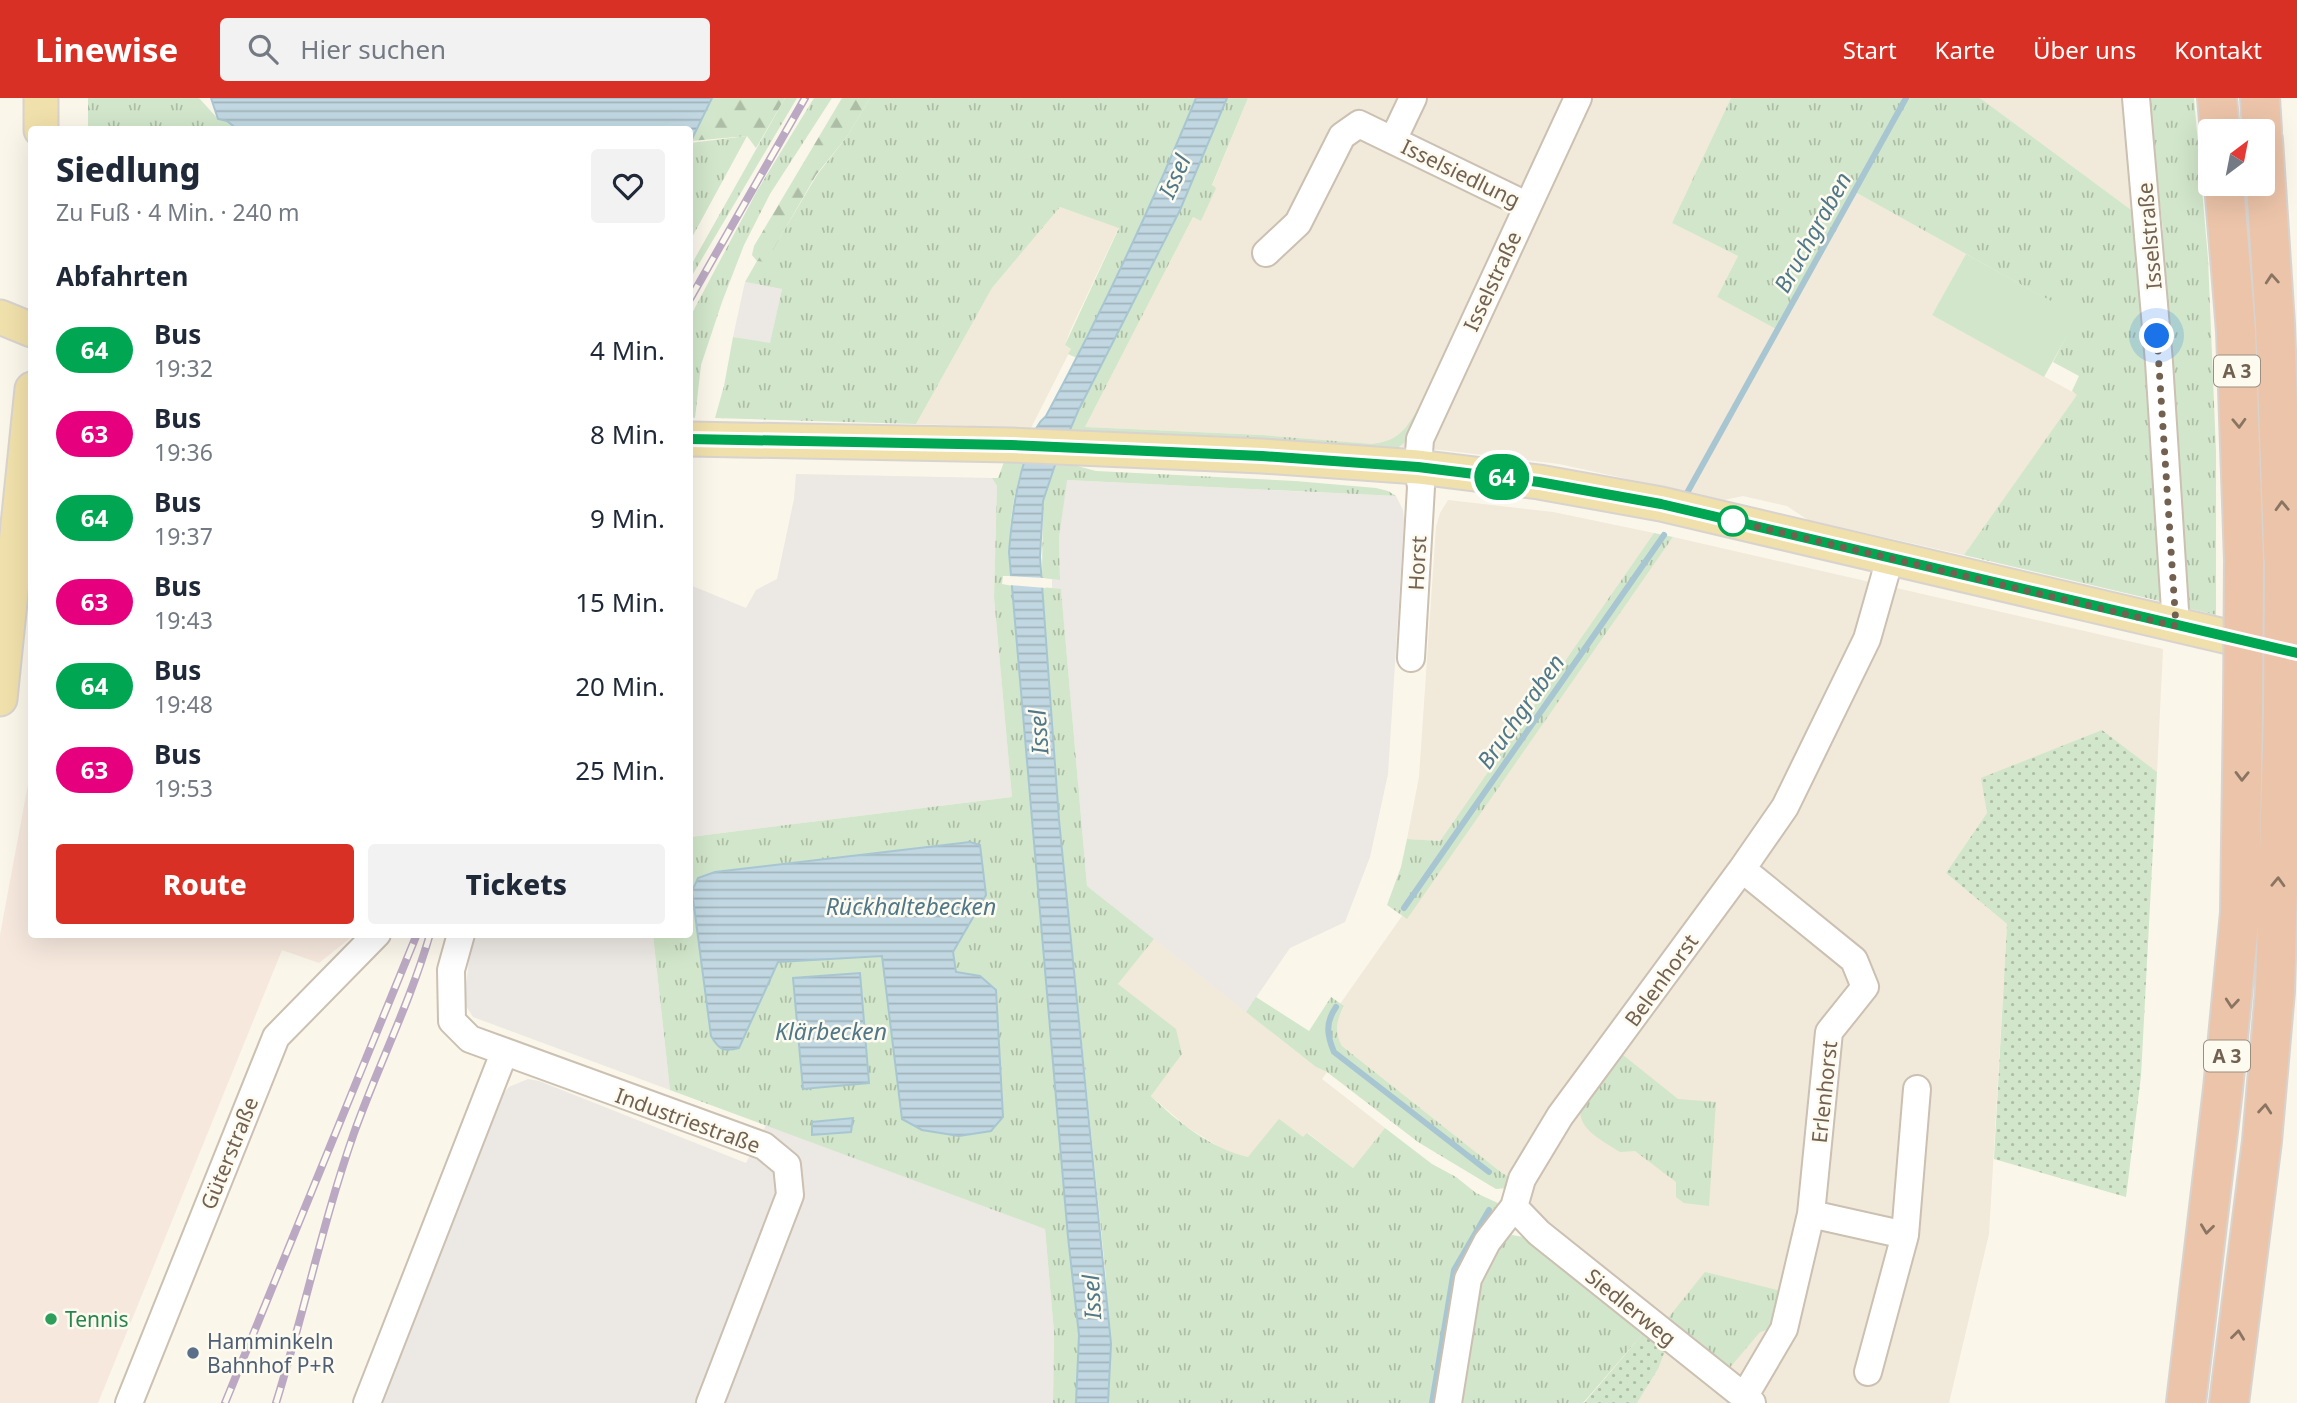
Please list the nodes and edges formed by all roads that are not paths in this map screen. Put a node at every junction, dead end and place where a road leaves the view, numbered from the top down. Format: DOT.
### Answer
graph roads {
  1 [pos="41,98"];
  2 [pos="1413,98"];
  3 [pos="1578,98"];
  4 [pos="2136,98"];
  5 [pos="2217,98"];
  6 [pos="2260,98"];
  7 [pos="2219,119"];
  8 [pos="2261,119"];
  9 [pos="41,126"];
  10 [pos="1393,140"];
  11 [pos="2225,196"];
  12 [pos="2267,196"];
  13 [pos="1528,206"];
  14 [pos="1266,253"];
  15 [pos="0,317"];
  16 [pos="28,328"];
  17 [pos="28,427"];
  18 [pos="693,439"];
  19 [pos="1418,467"];
  20 [pos="28,472"];
  21 [pos="21,495"];
  22 [pos="1891,558"];
  23 [pos="2176,626"];
  24 [pos="2297,653"];
  25 [pos="1411,658"];
  26 [pos="0,699"];
  27 [pos="1742,869"];
  28 [pos="373,938"];
  29 [pos="460,938"];
  30 [pos="504,1053"];
  31 [pos="1917,1088"];
  32 [pos="1514,1207"];
  33 [pos="1811,1214"];
  34 [pos="1905,1235"];
  35 [pos="1868,1372"];
  36 [pos="1748,1400"];
  37 [pos="129,1403"];
  38 [pos="366,1403"];
  39 [pos="710,1403"];
  40 [pos="1448,1403"];
  41 [pos="2186,1403"];
  42 [pos="2229,1403"];
  1 -- 9 [label="main road"];
  2 -- 10 [label="street, Isselsiedlung"];
  3 -- 13 [label="street, Isselstraße"];
  4 -- 23 [label="street, Isselstraße"];
  5 -- 7 [label="highway"];
  6 -- 8 [label="highway"];
  10 -- 13 [label="street, Isselsiedlung"];
  10 -- 14 [label="street, Isselsiedlung"];
  11 -- 41 [label="highway, A 3, one-way, bridge"];
  42 -- 12 [label="highway, A 3, one-way, bridge"];
  13 -- 19 [label="street, Isselstraße"];
  15 -- 16 [label="main road"];
  17 -- 21 [label="main road"];
  18 -- 19 [label="main road"];
  19 -- 22 [label="main road"];
  19 -- 25 [label="street, Horst"];
  20 -- 21 [label="main road"];
  21 -- 26 [label="main road"];
  22 -- 23 [label="main road"];
  22 -- 27 [label="street, Belenhorst"];
  23 -- 24 [label="main road"];
  27 -- 32 [label="street, Belenhorst"];
  27 -- 33 [label="street, Erlenhorst"];
  28 -- 37 [label="street, Güterstraße"];
  29 -- 30 [label="street, Industriestraße"];
  30 -- 38 [label="street"];
  30 -- 39 [label="street, Industriestraße"];
  31 -- 34 [label="street"];
  32 -- 36 [label="street, Siedlerweg"];
  32 -- 40 [label="street, Belenhorst"];
  33 -- 34 [label="street"];
  33 -- 36 [label="street, Erlenhorst"];
  34 -- 35 [label="street"];
}
